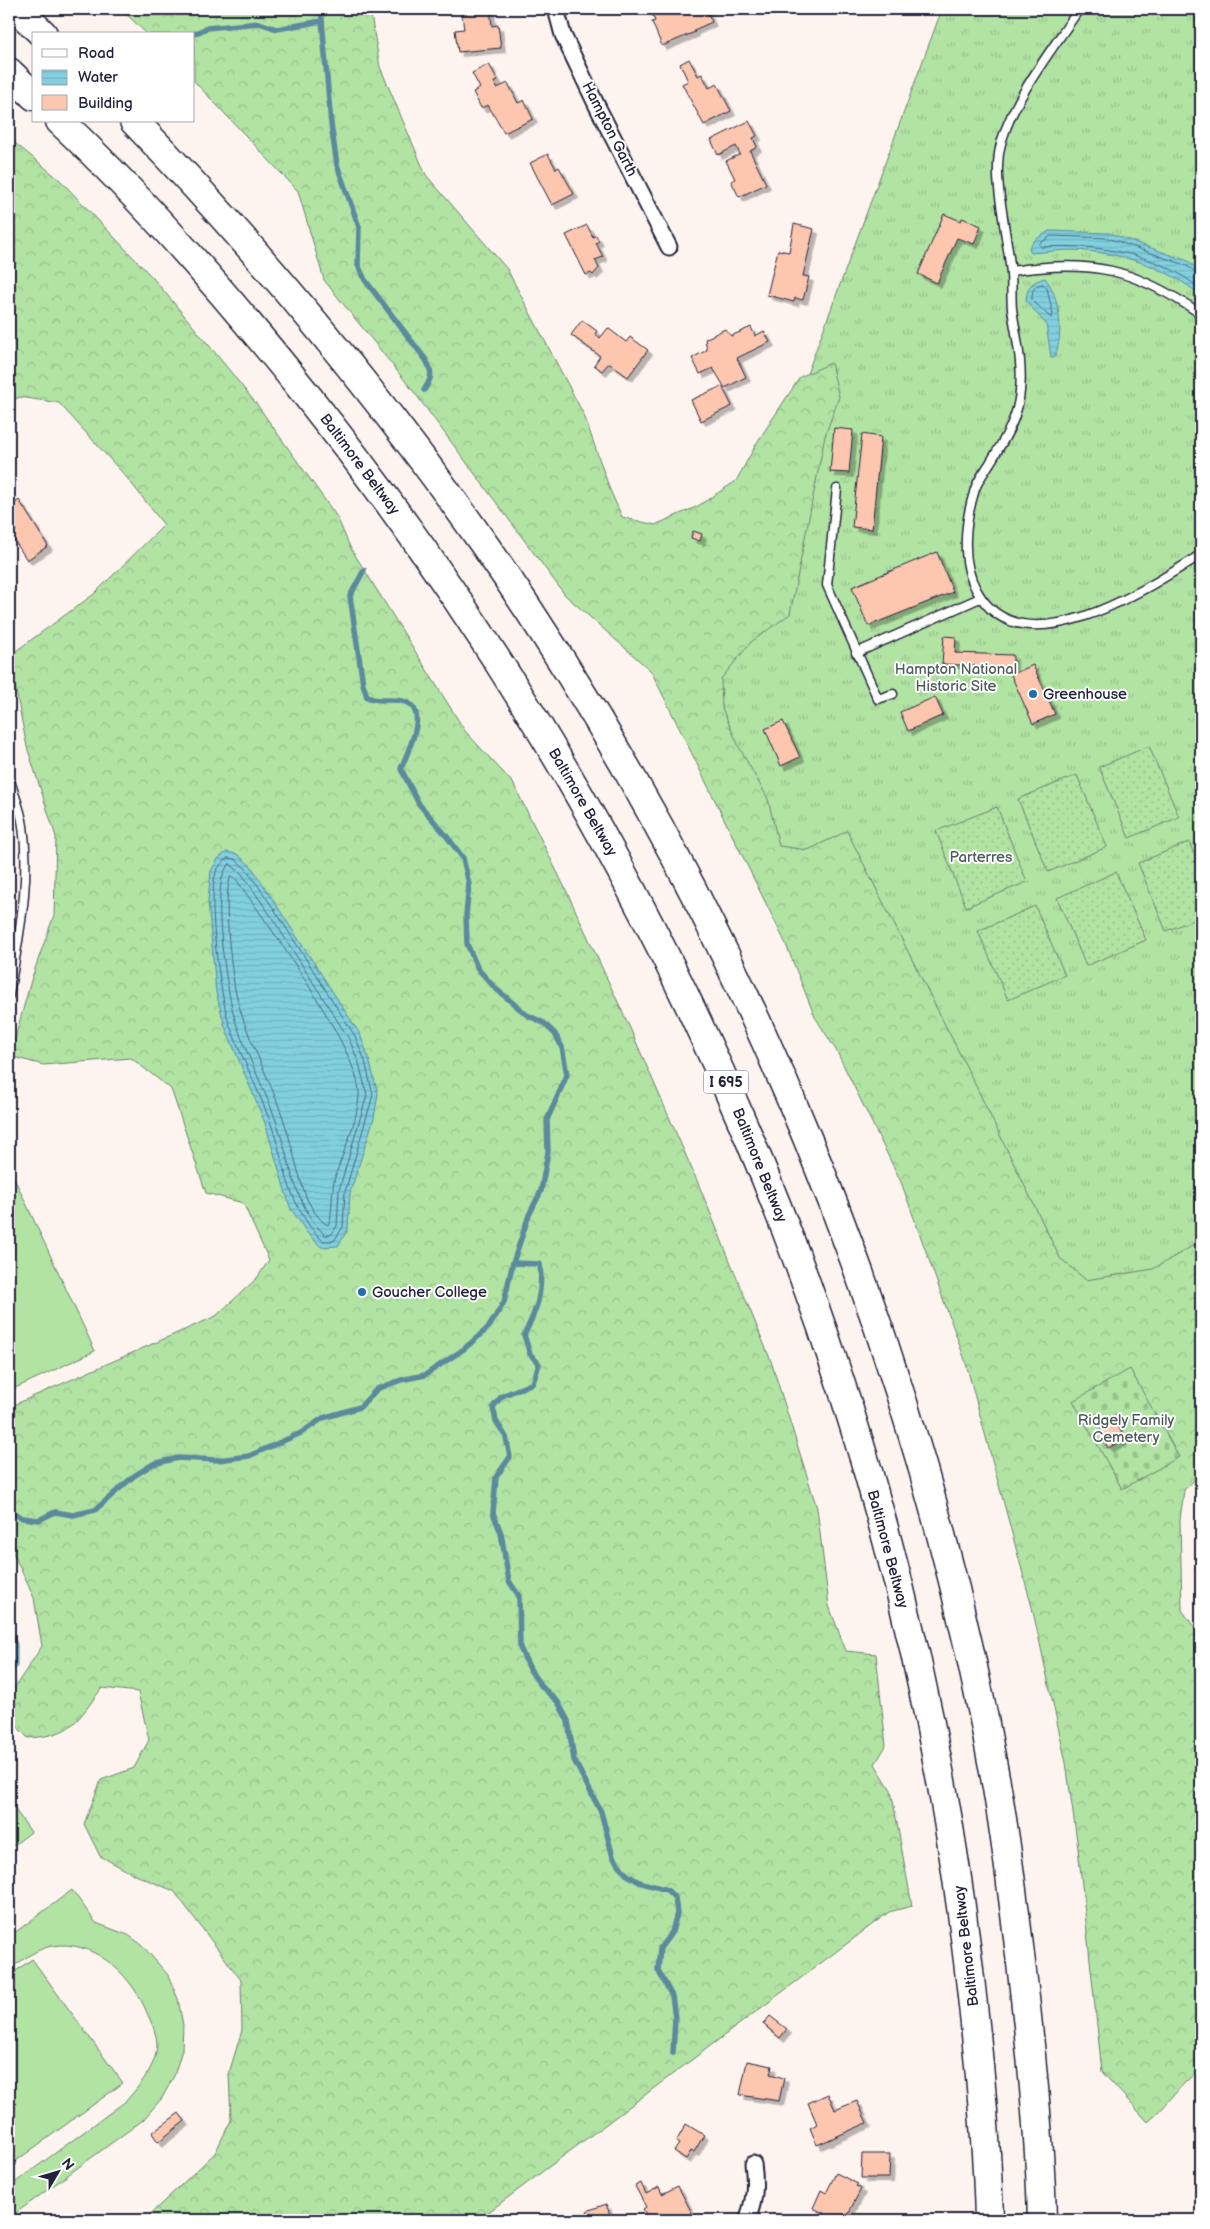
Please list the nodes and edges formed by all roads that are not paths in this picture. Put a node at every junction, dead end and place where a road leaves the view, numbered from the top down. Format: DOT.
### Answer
graph roads {
  1 [pos="17,9"];
  2 [pos="556,9"];
  3 [pos="1079,9"];
  4 [pos="41,32"];
  5 [pos="9,72"];
  6 [pos="32,94"];
  7 [pos="61,122"];
  8 [pos="135,122"];
  9 [pos="669,247"];
  10 [pos="1011,271"];
  11 [pos="1201,314"];
  12 [pos="838,489"];
  13 [pos="1197,557"];
  14 [pos="980,598"];
  15 [pos="856,653"];
  16 [pos="893,694"];
  17 [pos="9,778"];
  18 [pos="9,995"];
  19 [pos="754,2164"];
  20 [pos="747,2220"];
  21 [pos="989,2220"];
  22 [pos="1042,2220"];
  1 -- 4 [label="highway"];
  2 -- 9 [label="street, Hampton Garth"];
  3 -- 10 [label="lane"];
  5 -- 6 [label="highway"];
  7 -- 21 [label="highway, Baltimore Beltway / I 695"];
  8 -- 22 [label="highway"];
  10 -- 11 [label="lane"];
  10 -- 14 [label="lane"];
  12 -- 15 [label="lane"];
  13 -- 14 [label="lane"];
  14 -- 15 [label="lane"];
  15 -- 16 [label="lane"];
  17 -- 18 [label="lane"];
  19 -- 20 [label="street"];
}
